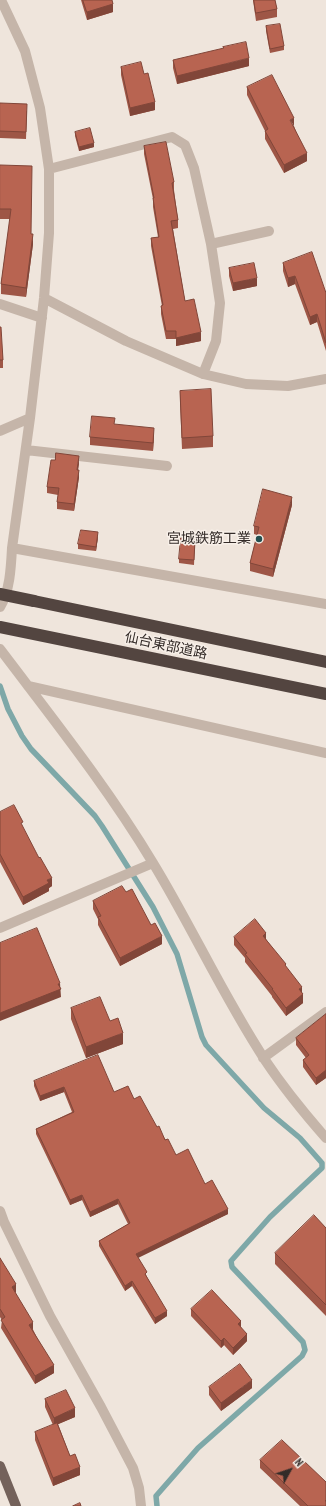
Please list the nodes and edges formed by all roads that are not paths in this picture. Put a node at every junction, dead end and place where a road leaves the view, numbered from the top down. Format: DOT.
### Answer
graph roads {
  1 [pos="1,0"];
  2 [pos="49,169"];
  3 [pos="269,231"];
  4 [pos="211,244"];
  5 [pos="44,298"];
  6 [pos="0,304"];
  7 [pos="42,318"];
  8 [pos="203,374"];
  9 [pos="326,380"];
  10 [pos="30,418"];
  11 [pos="0,431"];
  12 [pos="26,450"];
  13 [pos="167,466"];
  14 [pos="12,548"];
  15 [pos="0,566"];
  16 [pos="10,568"];
  17 [pos="0,594"];
  18 [pos="326,604"];
  19 [pos="0,608"];
  20 [pos="0,627"];
  21 [pos="0,650"];
  22 [pos="326,662"];
  23 [pos="28,686"];
  24 [pos="326,694"];
  25 [pos="326,753"];
  26 [pos="153,863"];
  27 [pos="0,928"];
  28 [pos="326,1012"];
  29 [pos="263,1058"];
  30 [pos="326,1138"];
  31 [pos="0,1211"];
  32 [pos="0,1466"];
  33 [pos="16,1506"];
  34 [pos="141,1506"];
  1 -- 2 [label="street"];
  2 -- 4 [label="street"];
  2 -- 5 [label="street"];
  3 -- 4 [label="street"];
  4 -- 8 [label="street"];
  5 -- 7 [label="street"];
  5 -- 8 [label="street"];
  6 -- 7 [label="street"];
  7 -- 10 [label="street"];
  8 -- 9 [label="street"];
  10 -- 11 [label="street"];
  10 -- 12 [label="street"];
  12 -- 13 [label="street"];
  12 -- 14 [label="street"];
  14 -- 16 [label="street"];
  14 -- 18 [label="street"];
  15 -- 16 [label="street"];
  16 -- 19 [label="street"];
  17 -- 22 [label="highway, 仙台東部道路, bridge"];
  20 -- 24 [label="highway, 仙台東部道路"];
  21 -- 23 [label="street"];
  23 -- 25 [label="street"];
  23 -- 26 [label="street"];
  26 -- 27 [label="street"];
  26 -- 29 [label="street"];
  28 -- 29 [label="street"];
  29 -- 30 [label="street"];
  31 -- 34 [label="street"];
  32 -- 33 [label="main road"];
}
